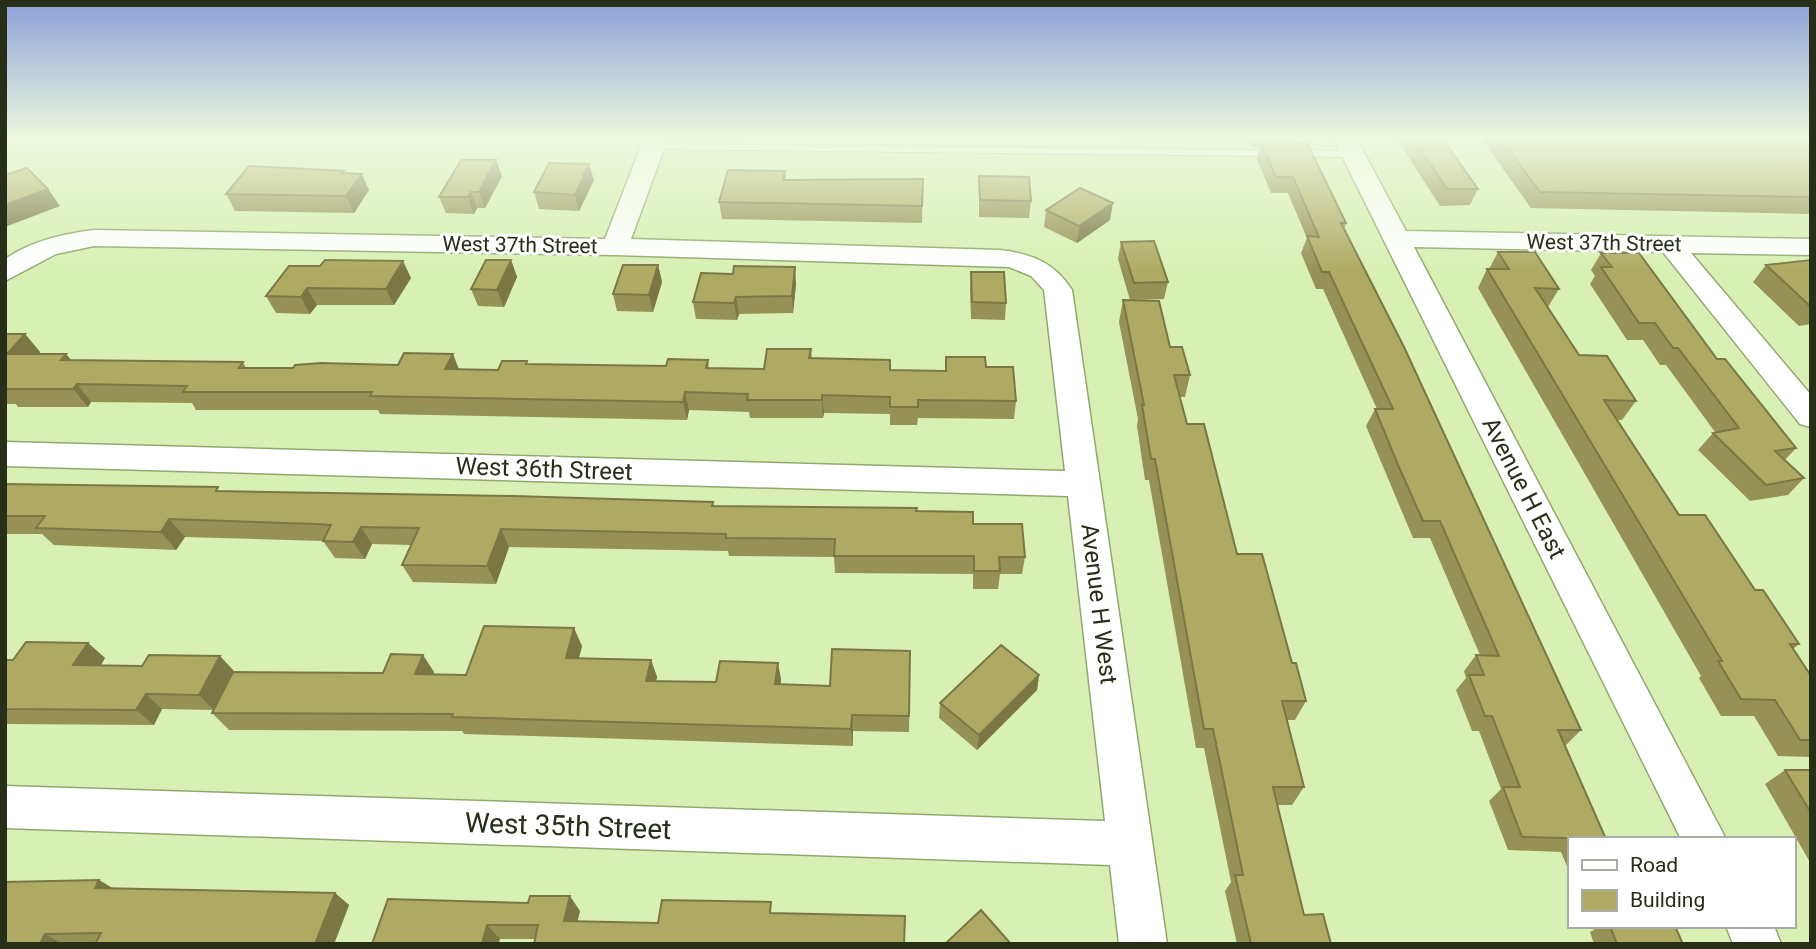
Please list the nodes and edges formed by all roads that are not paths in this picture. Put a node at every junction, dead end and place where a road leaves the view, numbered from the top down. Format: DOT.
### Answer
graph roads {
  1 [pos="640,182"];
  2 [pos="1367,182"];
  3 [pos="1396,239"];
  4 [pos="1670,244"];
  5 [pos="615,247"];
  6 [pos="1811,247"];
  7 [pos="1042,270"];
  8 [pos="5,273"];
  9 [pos="1811,416"];
  10 [pos="5,454"];
  11 [pos="1083,484"];
  12 [pos="5,807"];
  13 [pos="1703,837"];
  14 [pos="1130,844"];
  15 [pos="1750,928"];
  16 [pos="1143,944"];
  17 [pos="1758,944"];
  1 -- 5 [label="street"];
  2 -- 3 [label="street, Avenue H East"];
  3 -- 4 [label="street, West 37th Street"];
  3 -- 13 [label="street, Avenue H East"];
  4 -- 6 [label="street, West 37th Street"];
  4 -- 9 [label="street"];
  5 -- 7 [label="street, West 37th Street"];
  5 -- 8 [label="street, West 37th Street"];
  7 -- 11 [label="street, Avenue H West"];
  10 -- 11 [label="street, West 36th Street"];
  11 -- 14 [label="street, Avenue H West"];
  12 -- 14 [label="street, West 35th Street"];
  14 -- 16 [label="street, Avenue H West"];
  15 -- 17 [label="street"];
}
